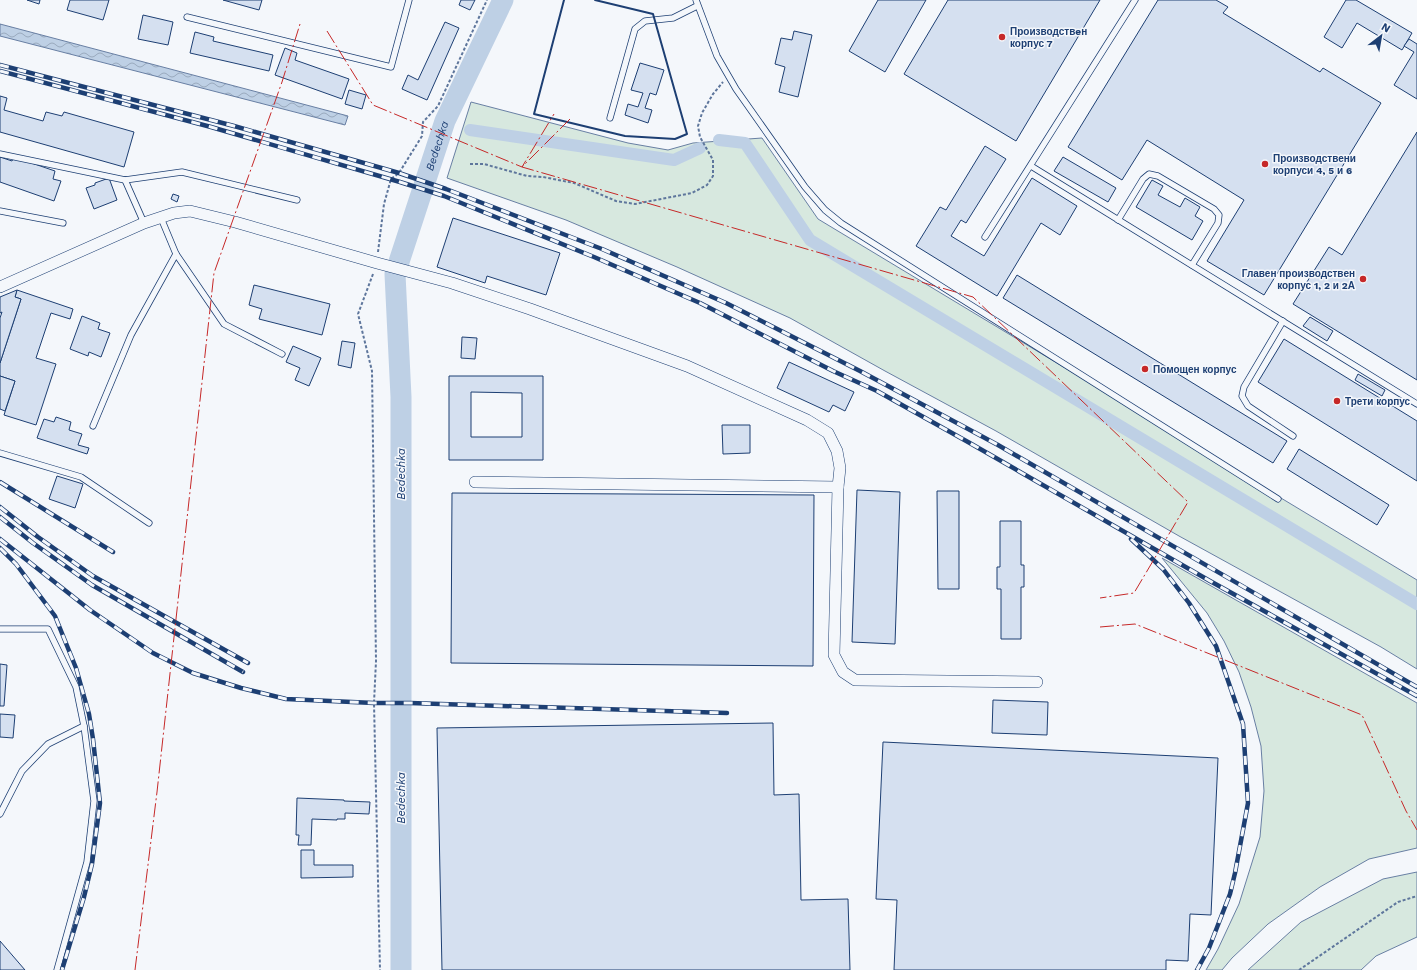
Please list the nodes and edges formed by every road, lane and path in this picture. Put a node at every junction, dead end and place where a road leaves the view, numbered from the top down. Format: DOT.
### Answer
graph roads {
  1 [pos="409,0"];
  2 [pos="487,0"];
  3 [pos="1135,0"];
  4 [pos="696,3"];
  5 [pos="187,17"];
  6 [pos="728,76"];
  7 [pos="610,118"];
  8 [pos="0,154"];
  9 [pos="470,164"];
  10 [pos="1031,166"];
  11 [pos="125,180"];
  12 [pos="297,200"];
  13 [pos="0,211"];
  14 [pos="161,218"];
  15 [pos="1118,220"];
  16 [pos="63,223"];
  17 [pos="144,223"];
  18 [pos="985,238"];
  19 [pos="176,254"];
  20 [pos="380,264"];
  21 [pos="1192,265"];
  22 [pos="0,287"];
  23 [pos="1283,321"];
  24 [pos="282,354"];
  25 [pos="1417,404"];
  26 [pos="93,426"];
  27 [pos="1293,436"];
  28 [pos="0,454"];
  29 [pos="475,482"];
  30 [pos="838,487"];
  31 [pos="1278,499"];
  32 [pos="149,523"];
  33 [pos="0,629"];
  34 [pos="1037,682"];
  35 [pos="84,726"];
  36 [pos="0,814"];
  37 [pos="1417,896"];
  38 [pos="57,970"];
  39 [pos="380,970"];
  40 [pos="1299,970"];
  1 -- 5 [label="lane"];
  2 -- 20 [label="path"];
  3 -- 10 [label="lane"];
  4 -- 6 [label="lane"];
  4 -- 7 [label="lane"];
  6 -- 9 [label="path"];
  6 -- 31 [label="lane"];
  8 -- 11 [label="lane"];
  10 -- 15 [label="lane"];
  10 -- 18 [label="lane"];
  11 -- 12 [label="lane"];
  11 -- 17 [label="lane"];
  13 -- 16 [label="lane"];
  14 -- 17 [label="street"];
  14 -- 19 [label="lane"];
  14 -- 20 [label="street"];
  15 -- 21 [label="lane"];
  15 -- 21 [label="lane"];
  17 -- 22 [label="street"];
  19 -- 24 [label="lane"];
  19 -- 26 [label="lane"];
  20 -- 30 [label="street"];
  20 -- 39 [label="path"];
  21 -- 23 [label="lane"];
  23 -- 25 [label="lane"];
  23 -- 27 [label="lane"];
  28 -- 32 [label="lane"];
  29 -- 30 [label="street"];
  30 -- 34 [label="street"];
  33 -- 35 [label="lane"];
  35 -- 36 [label="lane"];
  35 -- 38 [label="lane"];
  37 -- 40 [label="path"];
}
